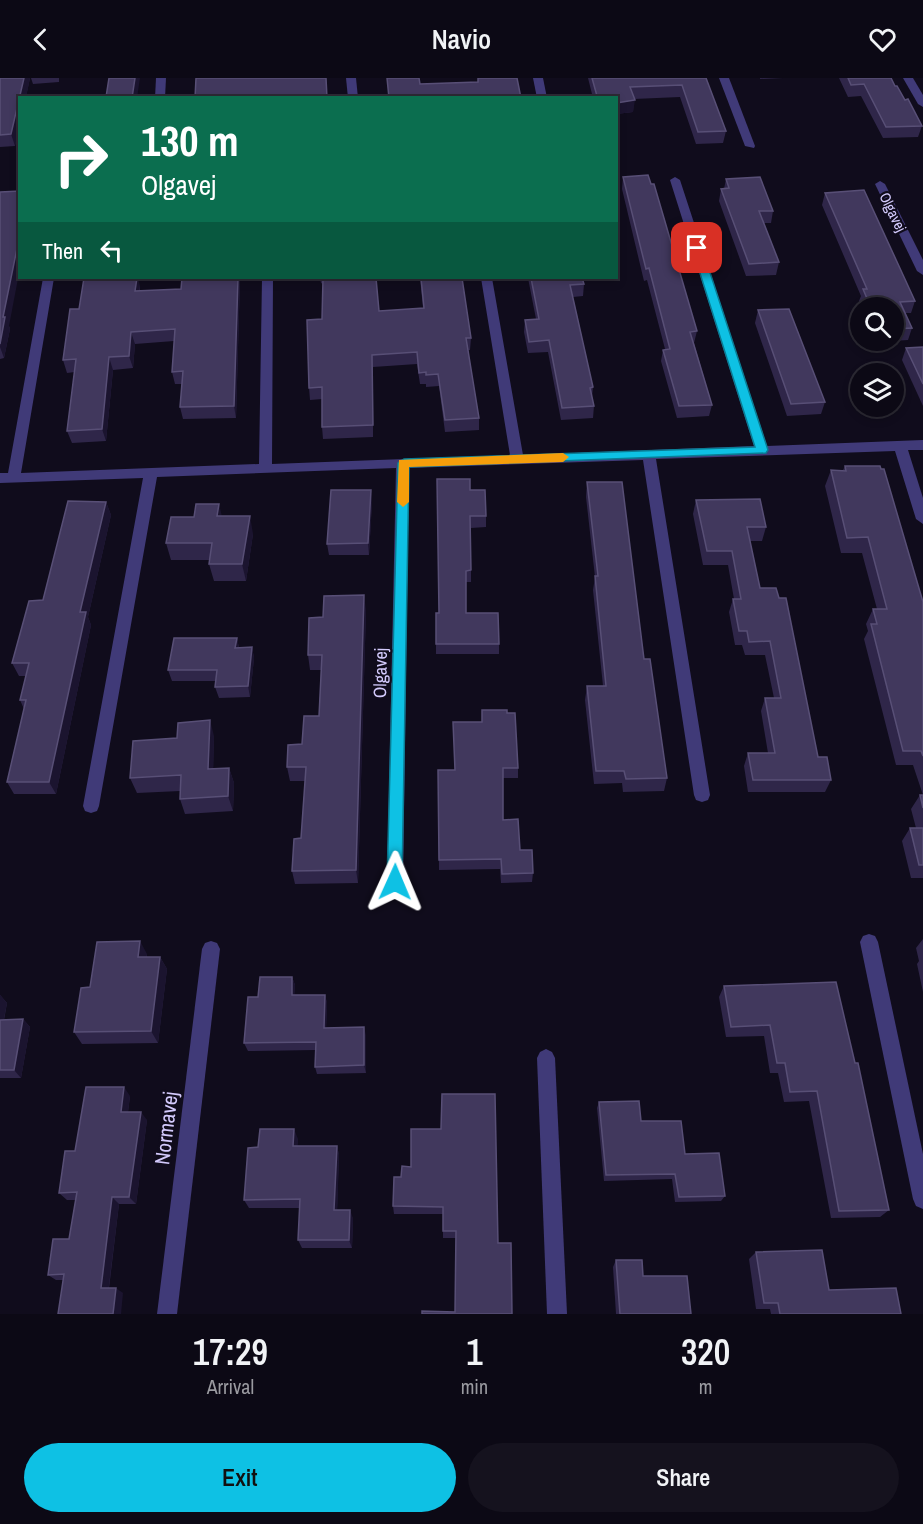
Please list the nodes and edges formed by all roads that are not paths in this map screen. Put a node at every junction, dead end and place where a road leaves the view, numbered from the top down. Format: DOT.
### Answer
graph roads {
  1 [pos="161,78"];
  2 [pos="351,78"];
  3 [pos="538,78"];
  4 [pos="723,78"];
  5 [pos="908,78"];
  6 [pos="920,94"];
  7 [pos="160,96"];
  8 [pos="353,96"];
  9 [pos="542,96"];
  10 [pos="923,104"];
  11 [pos="750,146"];
  12 [pos="675,180"];
  13 [pos="880,184"];
  14 [pos="923,271"];
  15 [pos="48,279"];
  16 [pos="267,279"];
  17 [pos="486,279"];
  18 [pos="923,445"];
  19 [pos="900,446"];
  20 [pos="762,450"];
  21 [pos="649,454"];
  22 [pos="517,459"];
  23 [pos="404,463"];
  24 [pos="265,468"];
  25 [pos="152,472"];
  26 [pos="7,478"];
  27 [pos="923,519"];
  28 [pos="702,795"];
  29 [pos="92,806"];
  30 [pos="395,882"];
  31 [pos="869,942"];
  32 [pos="211,949"];
  33 [pos="546,1058"];
  34 [pos="923,1198"];
  35 [pos="167,1314"];
  36 [pos="557,1314"];
  1 -- 7 [label="street"];
  2 -- 8 [label="street"];
  3 -- 9 [label="street"];
  4 -- 11 [label="street"];
  5 -- 6 [label="street"];
  6 -- 10 [label="street"];
  12 -- 20 [label="street"];
  13 -- 14 [label="street, Olgavej"];
  15 -- 26 [label="street"];
  16 -- 24 [label="street"];
  17 -- 22 [label="street"];
  18 -- 19 [label="street"];
  19 -- 20 [label="street"];
  19 -- 27 [label="street"];
  20 -- 21 [label="street"];
  21 -- 22 [label="street"];
  21 -- 28 [label="street"];
  22 -- 23 [label="street"];
  23 -- 24 [label="street"];
  23 -- 30 [label="street, Olgavej"];
  24 -- 25 [label="street"];
  25 -- 26 [label="street"];
  25 -- 29 [label="street"];
  31 -- 34 [label="street"];
  32 -- 35 [label="street, Normavej"];
  33 -- 36 [label="street"];
}
